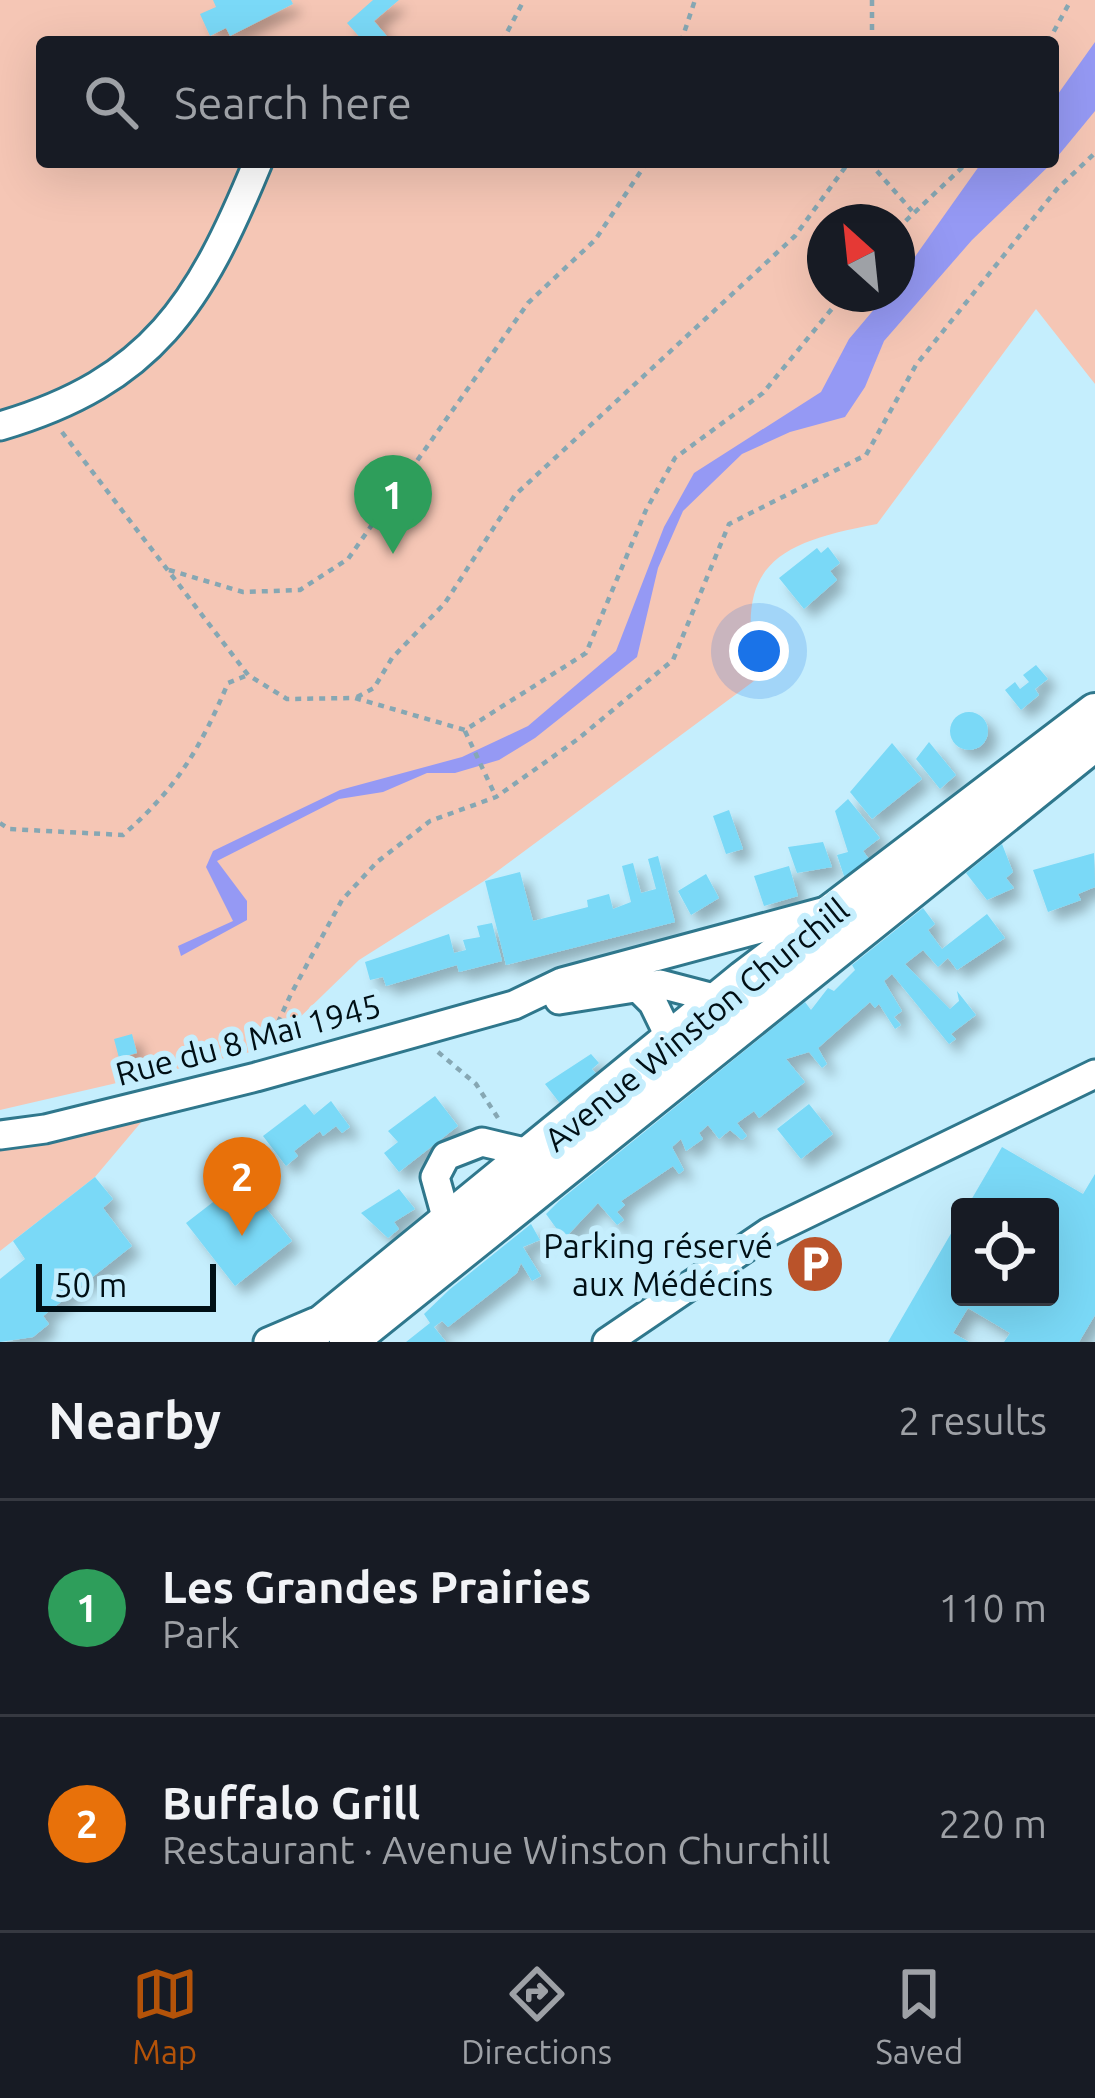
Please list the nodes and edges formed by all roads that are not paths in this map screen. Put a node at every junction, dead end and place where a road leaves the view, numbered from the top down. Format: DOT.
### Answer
graph roads {
  1 [pos="255,168"];
  2 [pos="0,426"];
  3 [pos="1095,712"];
  4 [pos="1095,742"];
  5 [pos="841,907"];
  6 [pos="634,985"];
  7 [pos="772,998"];
  8 [pos="718,1001"];
  9 [pos="514,1005"];
  10 [pos="671,1040"];
  11 [pos="1095,1074"];
  12 [pos="0,1135"];
  13 [pos="519,1149"];
  14 [pos="448,1224"];
  15 [pos="344,1326"];
  16 [pos="268,1342"];
  17 [pos="300,1342"];
  18 [pos="312,1342"];
  19 [pos="608,1342"];
  1 -- 2 [label="street"];
  3 -- 5 [label="main road, Avenue Winston Churchill"];
  4 -- 7 [label="main road, Avenue Winston Churchill"];
  5 -- 8 [label="main road, Avenue Winston Churchill"];
  5 -- 9 [label="street, Rue du 8 Mai 1945"];
  6 -- 8 [label="street, Rue du 8 Mai 1945"];
  6 -- 9 [label="street, Rue du 8 Mai 1945"];
  6 -- 10 [label="street"];
  7 -- 8 [label="street, Rue du 8 Mai 1945"];
  7 -- 15 [label="main road, Avenue Winston Churchill"];
  8 -- 10 [label="main road, Avenue Winston Churchill"];
  9 -- 12 [label="street, Rue du 8 Mai 1945"];
  10 -- 13 [label="main road, Avenue Winston Churchill"];
  11 -- 19 [label="street"];
  13 -- 14 [label="main road, Avenue Winston Churchill"];
  13 -- 14 [label="street"];
  14 -- 15 [label="main road, Avenue Winston Churchill"];
  15 -- 16 [label="street"];
  15 -- 17 [label="main road, Avenue Winston Churchill"];
  15 -- 18 [label="street"];
}
